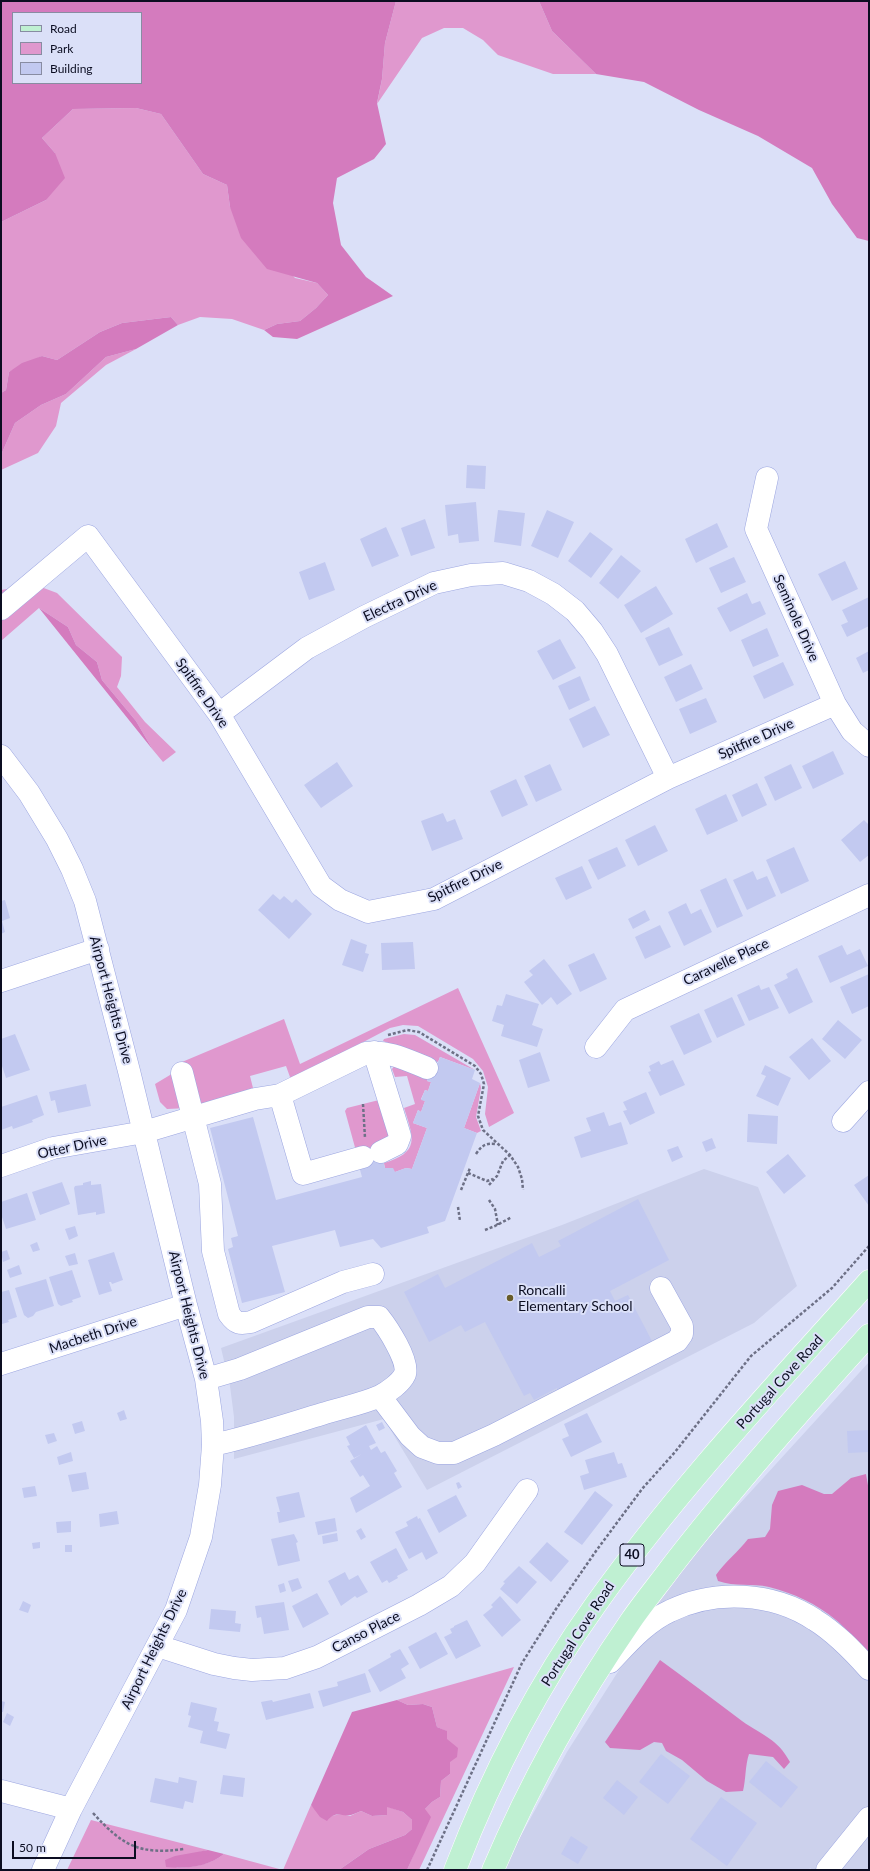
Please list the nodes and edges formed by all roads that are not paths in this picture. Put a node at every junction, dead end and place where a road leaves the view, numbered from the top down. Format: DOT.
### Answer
graph roads {
  1 [pos="767,478"];
  2 [pos="1,609"];
  3 [pos="835,704"];
  4 [pos="219,714"];
  5 [pos="869,746"];
  6 [pos="5,769"];
  7 [pos="668,778"];
  8 [pos="869,895"];
  9 [pos="98,949"];
  10 [pos="1,981"];
  11 [pos="378,1045"];
  12 [pos="596,1047"];
  13 [pos="427,1068"];
  14 [pos="182,1074"];
  15 [pos="869,1092"];
  16 [pos="280,1094"];
  17 [pos="193,1118"];
  18 [pos="843,1121"];
  19 [pos="144,1132"];
  20 [pos="1,1166"];
  21 [pos="373,1274"];
  22 [pos="869,1281"];
  23 [pos="661,1288"];
  24 [pos="186,1305"];
  25 [pos="869,1335"];
  26 [pos="1,1364"];
  27 [pos="206,1379"];
  28 [pos="380,1396"];
  29 [pos="213,1444"];
  30 [pos="527,1490"];
  31 [pos="158,1646"];
  32 [pos="869,1669"];
  33 [pos="590,1683"];
  34 [pos="1,1791"];
  35 [pos="71,1809"];
  36 [pos="869,1818"];
  37 [pos="43,1870"];
  38 [pos="455,1870"];
  39 [pos="493,1870"];
  40 [pos="827,1870"];
  1 -- 3 [label="street, Seminole Drive"];
  2 -- 4 [label="street, Spitfire Drive"];
  3 -- 5 [label="street, Seminole Drive"];
  3 -- 7 [label="street, Spitfire Drive"];
  4 -- 7 [label="street, Spitfire Drive"];
  4 -- 7 [label="street, Electra Drive"];
  6 -- 9 [label="street, Airport Heights Drive"];
  8 -- 12 [label="street, Caravelle Place"];
  9 -- 10 [label="street"];
  9 -- 19 [label="street, Airport Heights Drive"];
  11 -- 13 [label="street"];
  11 -- 16 [label="street, Otter Drive"];
  11 -- 16 [label="street"];
  14 -- 17 [label="street"];
  15 -- 18 [label="street"];
  16 -- 17 [label="street, Otter Drive"];
  17 -- 19 [label="street, Otter Drive"];
  17 -- 21 [label="street"];
  19 -- 20 [label="street, Otter Drive"];
  19 -- 24 [label="street, Airport Heights Drive"];
  22 -- 38 [label="main road, Portugal Cove Road / 40"];
  23 -- 28 [label="street"];
  24 -- 26 [label="street, Macbeth Drive"];
  24 -- 27 [label="street, Airport Heights Drive"];
  25 -- 33 [label="main road"];
  27 -- 28 [label="street"];
  27 -- 29 [label="street, Airport Heights Drive"];
  28 -- 29 [label="street"];
  29 -- 31 [label="street, Airport Heights Drive"];
  30 -- 31 [label="street, Canso Place"];
  31 -- 35 [label="street, Airport Heights Drive"];
  32 -- 33 [label="street"];
  33 -- 39 [label="main road"];
  34 -- 35 [label="street"];
  35 -- 37 [label="street, Airport Heights Drive"];
  36 -- 40 [label="street"];
}
